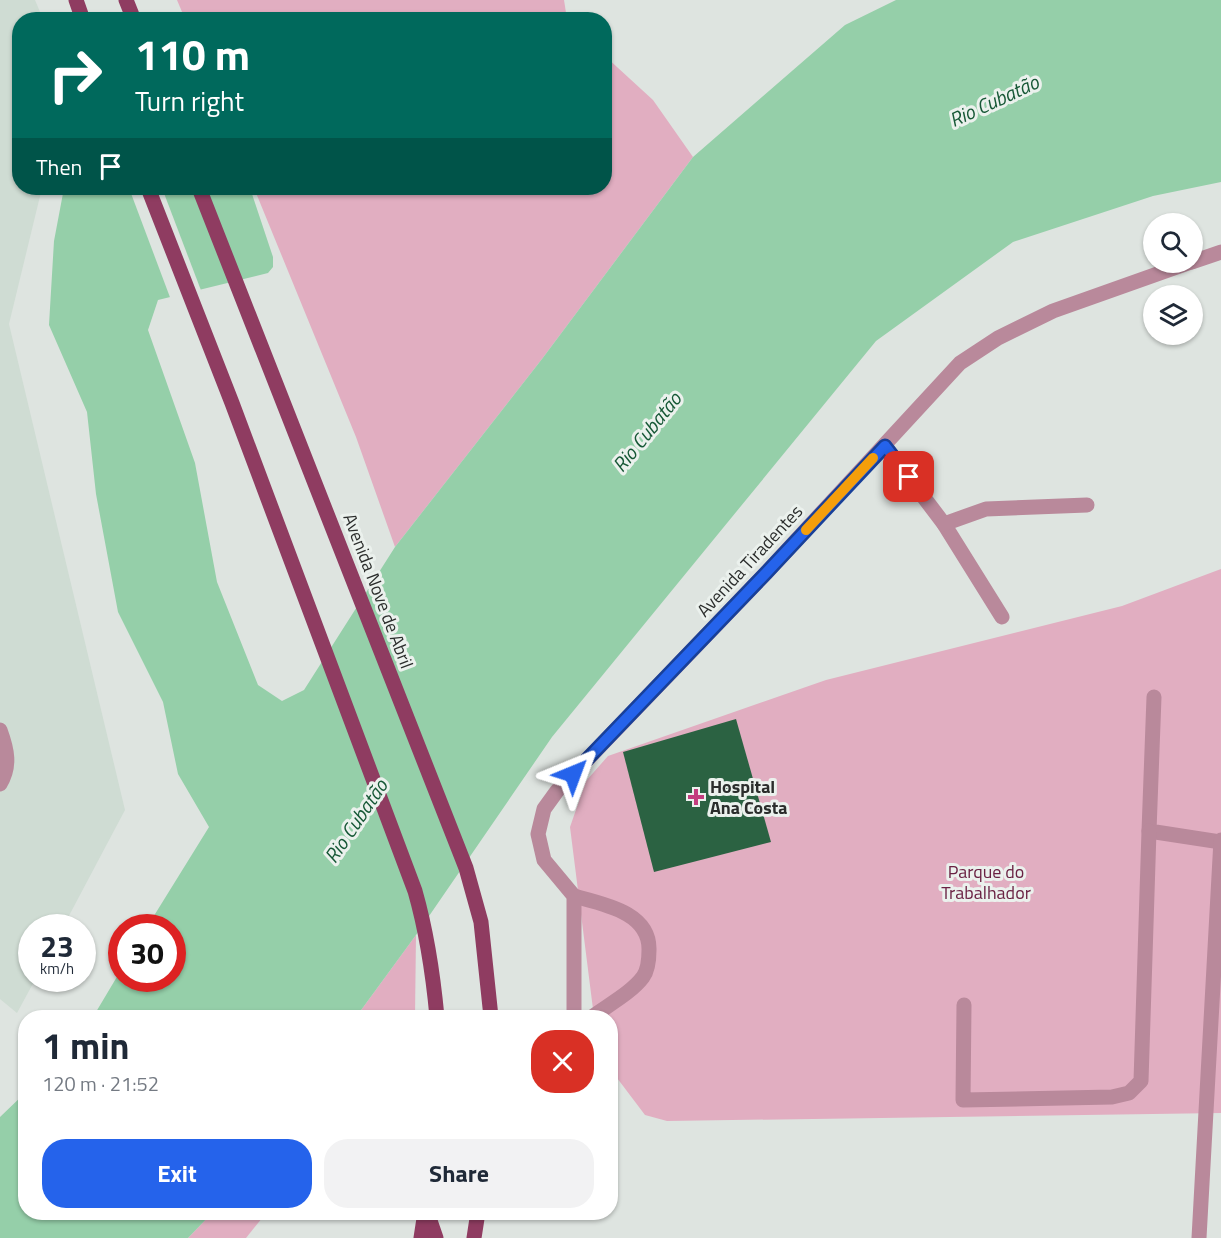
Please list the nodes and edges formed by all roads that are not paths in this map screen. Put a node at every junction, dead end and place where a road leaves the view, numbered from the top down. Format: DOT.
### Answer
graph roads {
  1 [pos="151,195"];
  2 [pos="203,195"];
  3 [pos="1221,252"];
  4 [pos="1203,258"];
  5 [pos="1161,273"];
  6 [pos="885,446"];
  7 [pos="1087,505"];
  8 [pos="944,524"];
  9 [pos="1002,617"];
  10 [pos="1154,697"];
  11 [pos="0,730"];
  12 [pos="0,784"];
  13 [pos="1149,831"];
  14 [pos="1221,841"];
  15 [pos="574,896"];
  16 [pos="964,1005"];
  17 [pos="436,1010"];
  18 [pos="489,1010"];
  19 [pos="574,1010"];
  20 [pos="601,1010"];
  21 [pos="424,1220"];
  22 [pos="429,1220"];
  23 [pos="477,1220"];
  24 [pos="421,1238"];
  25 [pos="436,1238"];
  26 [pos="474,1238"];
  27 [pos="1199,1238"];
  1 -- 17 [label="main road"];
  2 -- 18 [label="main road, Avenida Nove de Abril"];
  3 -- 4 [label="street, Avenida Tiradentes"];
  5 -- 6 [label="street, Avenida Tiradentes"];
  6 -- 8 [label="street"];
  6 -- 15 [label="street, Avenida Tiradentes"];
  7 -- 8 [label="street"];
  8 -- 9 [label="street"];
  10 -- 13 [label="street"];
  11 -- 12 [label="street"];
  13 -- 14 [label="street"];
  13 -- 16 [label="street"];
  14 -- 27 [label="street"];
  15 -- 19 [label="street"];
  15 -- 20 [label="street"];
  21 -- 24 [label="main road"];
  22 -- 25 [label="main road"];
  23 -- 26 [label="main road"];
}
